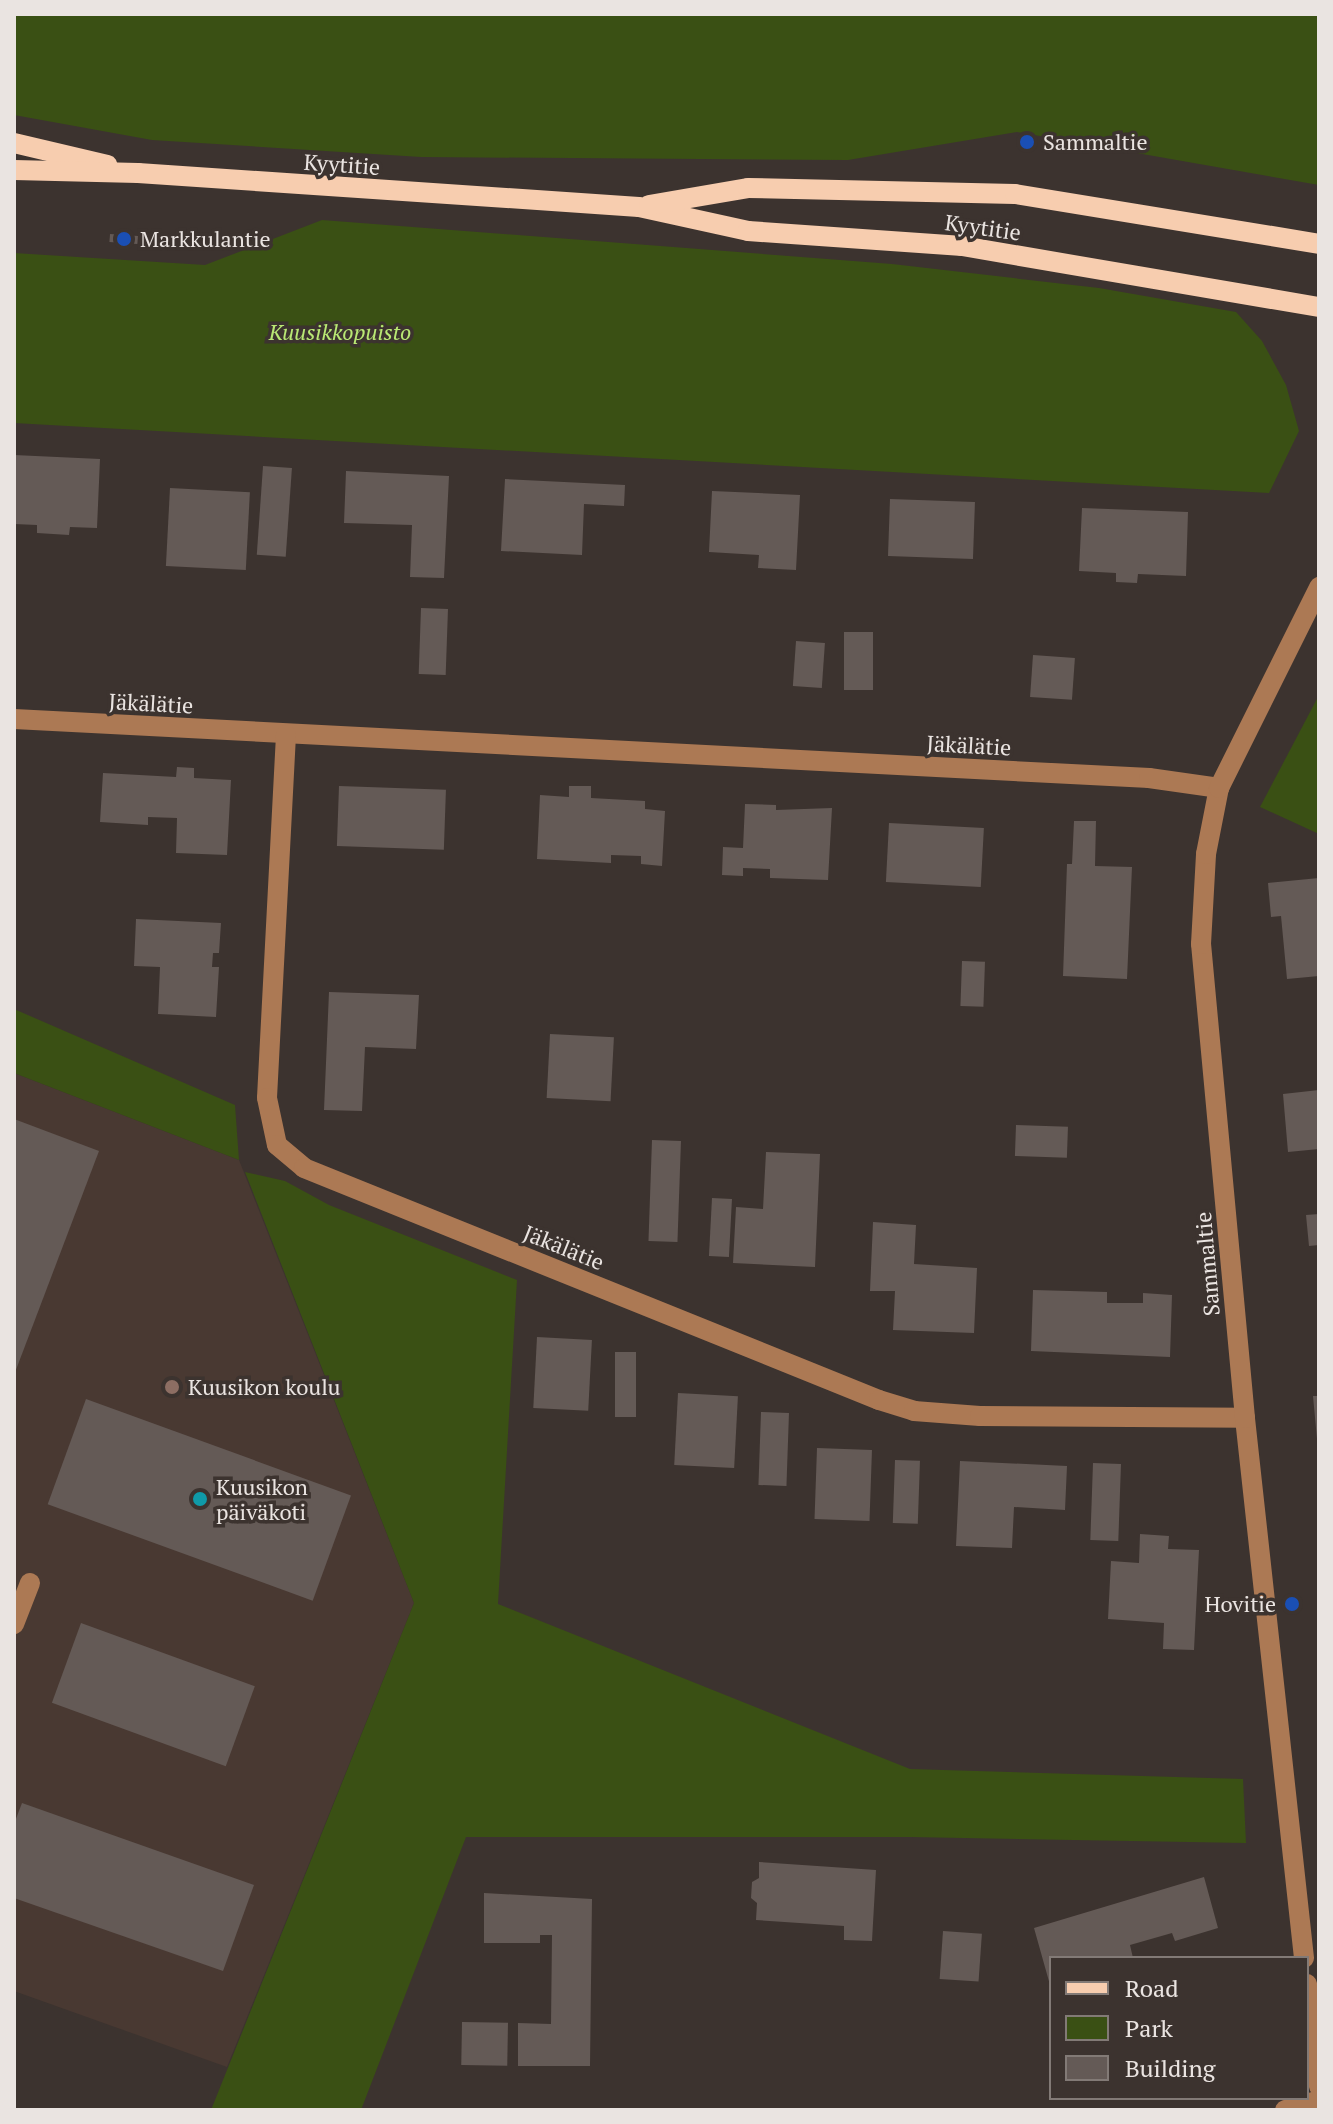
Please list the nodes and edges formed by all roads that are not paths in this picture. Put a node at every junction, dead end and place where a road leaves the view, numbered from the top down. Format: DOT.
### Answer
graph roads {
  1 [pos="14,143"];
  2 [pos="14,170"];
  3 [pos="138,173"];
  4 [pos="639,207"];
  5 [pos="1319,244"];
  6 [pos="1319,307"];
  7 [pos="1319,587"];
  8 [pos="14,719"];
  9 [pos="286,735"];
  10 [pos="1219,788"];
  11 [pos="1245,1418"];
  12 [pos="30,1583"];
  13 [pos="14,1624"];
  14 [pos="1304,1956"];
  15 [pos="1309,2001"];
  16 [pos="1319,2086"];
  17 [pos="1319,2100"];
  18 [pos="1285,2110"];
  1 -- 3 [label="main road, Kyytitie"];
  2 -- 3 [label="main road, Kyytitie"];
  3 -- 4 [label="main road, Kyytitie"];
  4 -- 5 [label="main road, Kyytitie"];
  4 -- 6 [label="main road, Kyytitie"];
  7 -- 10 [label="street, Sammaltie"];
  8 -- 9 [label="street, Jäkälätie"];
  9 -- 10 [label="street, Jäkälätie"];
  9 -- 11 [label="street, Jäkälätie"];
  10 -- 11 [label="street, Sammaltie"];
  11 -- 14 [label="street, Sammaltie"];
  12 -- 13 [label="street"];
  15 -- 16 [label="street"];
  17 -- 18 [label="street"];
}
